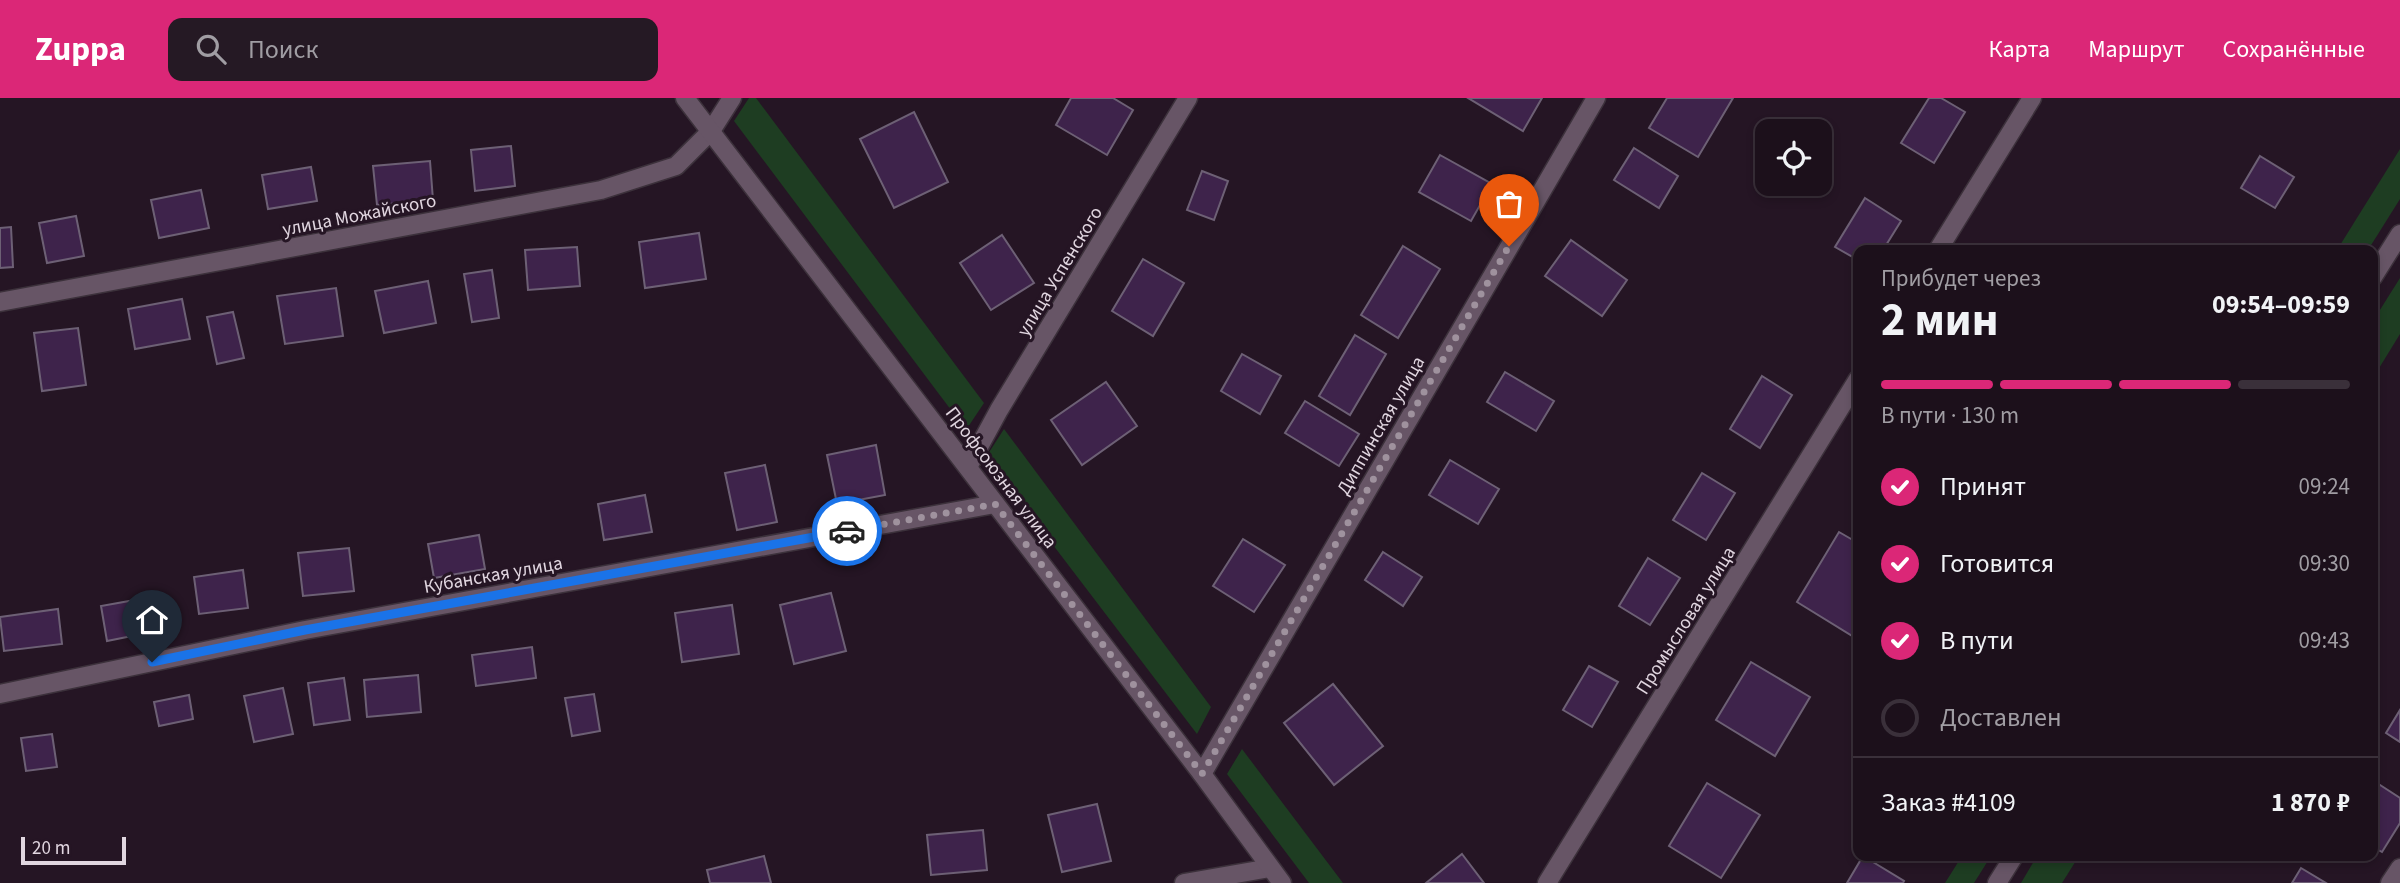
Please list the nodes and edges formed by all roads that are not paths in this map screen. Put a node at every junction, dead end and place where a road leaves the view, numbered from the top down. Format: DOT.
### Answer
graph roads {
  1 [pos="685,98"];
  2 [pos="732,98"];
  3 [pos="1188,98"];
  4 [pos="1596,98"];
  5 [pos="2032,98"];
  6 [pos="710,131"];
  7 [pos="2400,234"];
  8 [pos="1941,245"];
  9 [pos="2378,269"];
  10 [pos="0,302"];
  11 [pos="1853,387"];
  12 [pos="968,467"];
  13 [pos="995,504"];
  14 [pos="0,694"];
  15 [pos="1202,774"];
  16 [pos="2011,861"];
  17 [pos="1270,868"];
  18 [pos="2400,868"];
  19 [pos="1184,883"];
  20 [pos="1282,883"];
  21 [pos="1547,883"];
  22 [pos="1997,883"];
  23 [pos="2390,883"];
  1 -- 6 [label="street, Профсоюзная улица"];
  2 -- 6 [label="street, улица Можайского"];
  3 -- 12 [label="street, улица Успенского"];
  4 -- 15 [label="street, Диппинская улица"];
  5 -- 8 [label="street"];
  6 -- 10 [label="street, улица Можайского"];
  6 -- 12 [label="street, Профсоюзная улица"];
  7 -- 9 [label="street"];
  11 -- 21 [label="street, Промысловая улица"];
  12 -- 13 [label="street, Профсоюзная улица"];
  13 -- 14 [label="street, Кубанская улица"];
  13 -- 15 [label="street, Профсоюзная улица"];
  15 -- 17 [label="street, Профсоюзная улица"];
  16 -- 22 [label="street"];
  17 -- 19 [label="street"];
  17 -- 20 [label="street, Профсоюзная улица"];
  18 -- 23 [label="street"];
}
